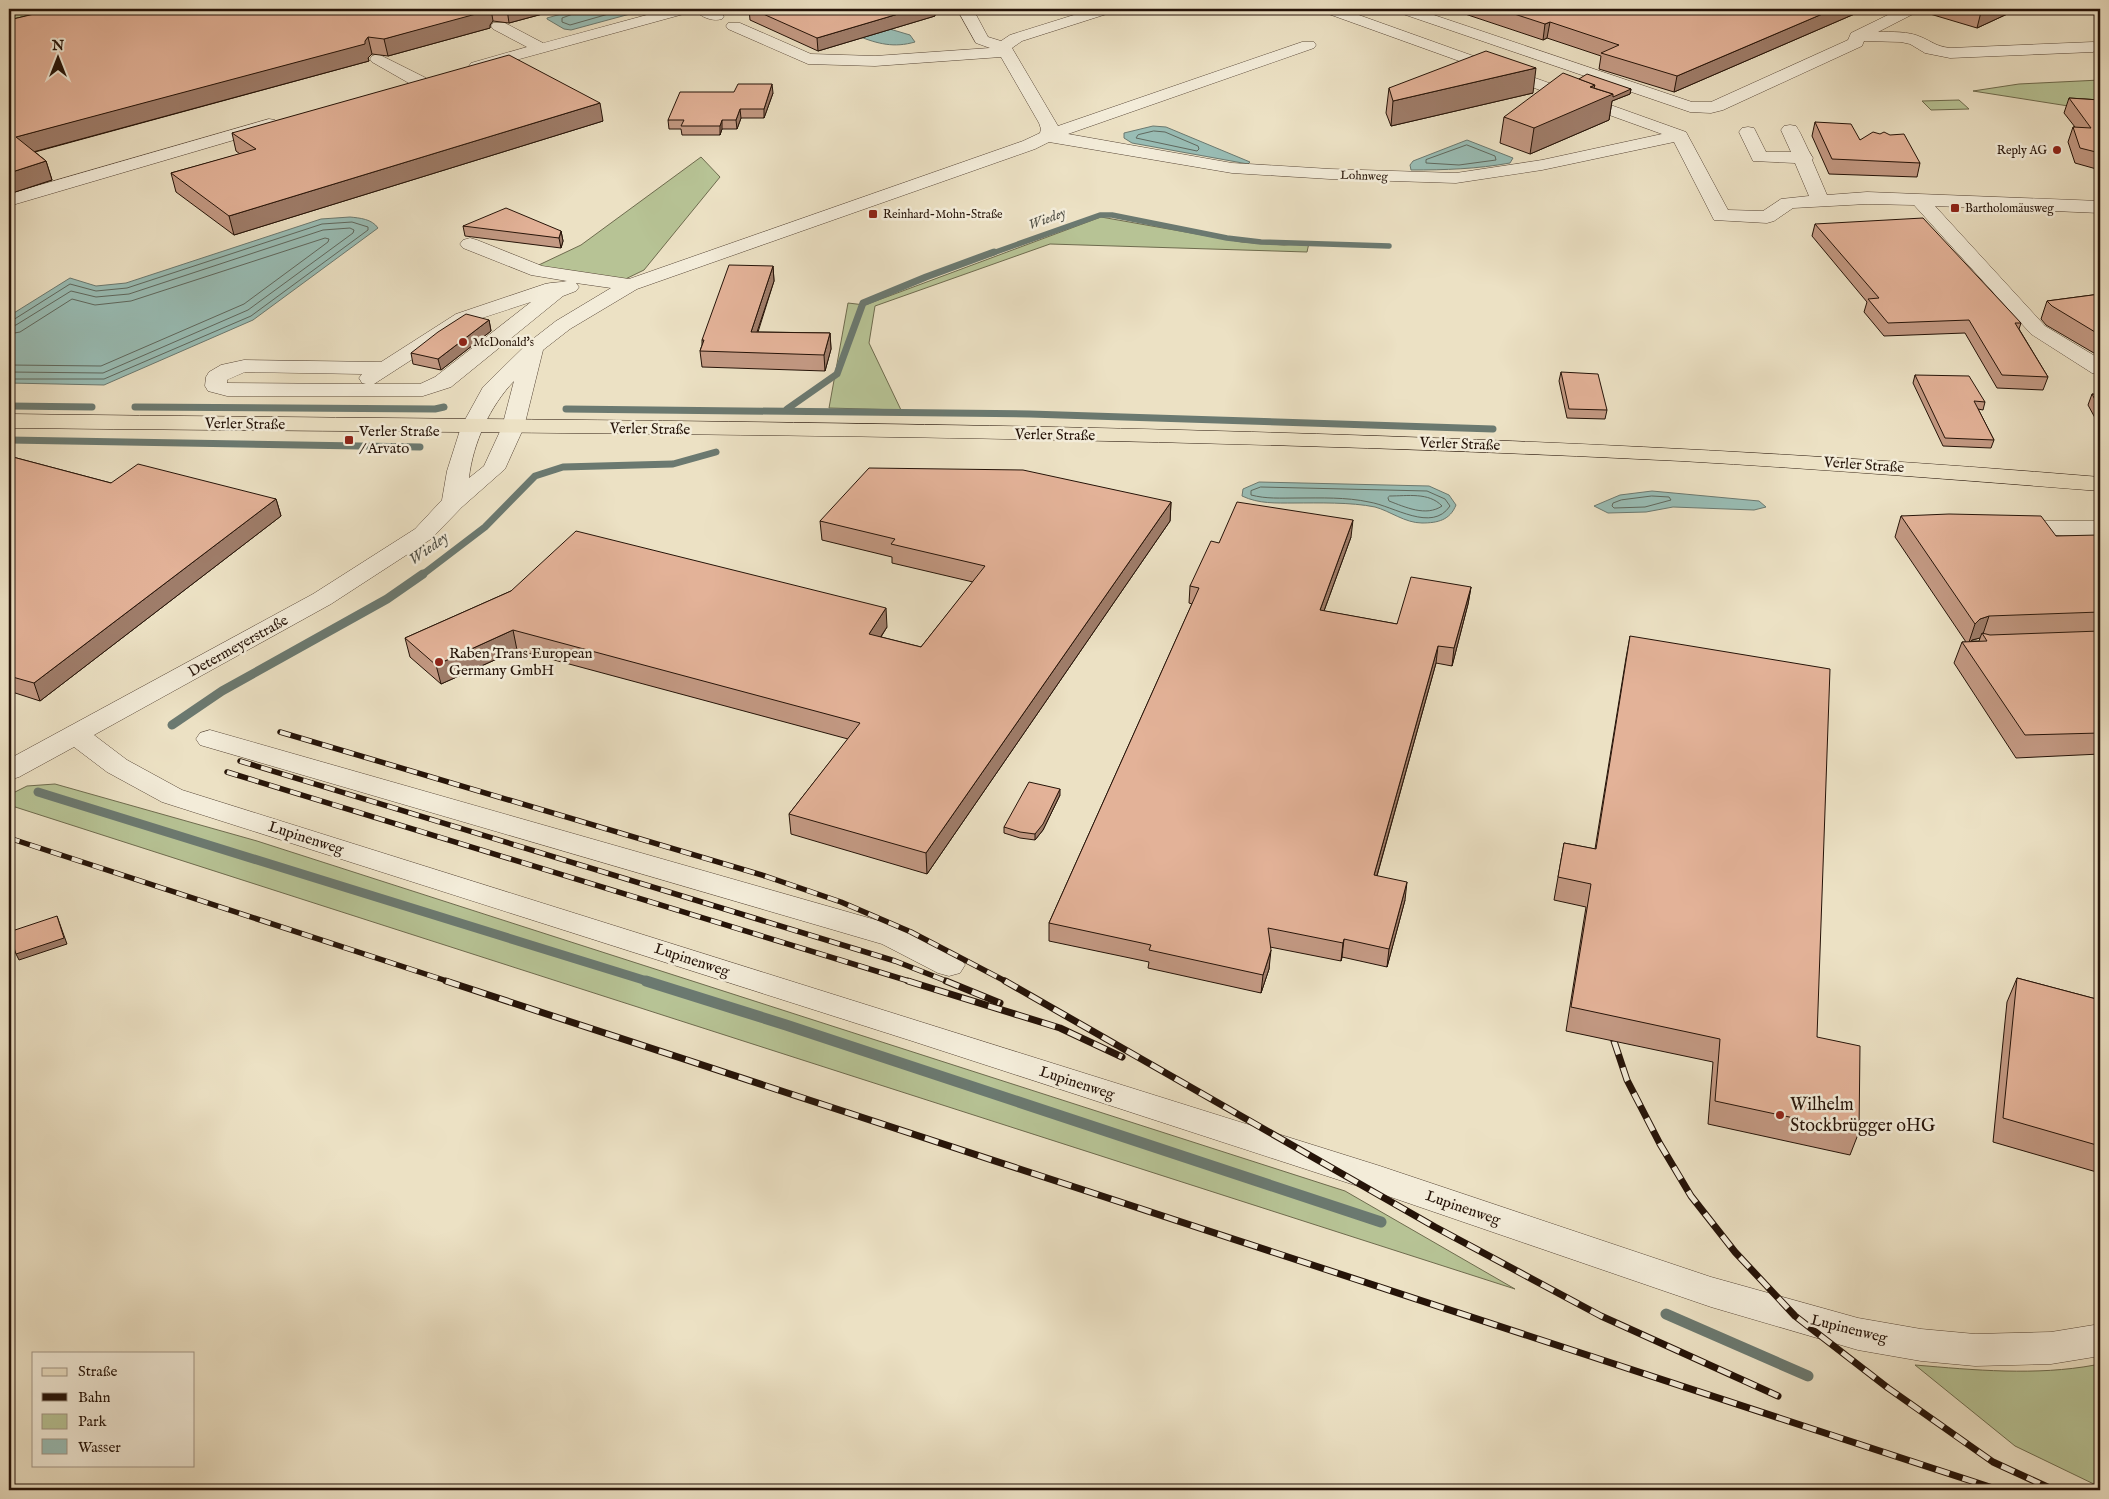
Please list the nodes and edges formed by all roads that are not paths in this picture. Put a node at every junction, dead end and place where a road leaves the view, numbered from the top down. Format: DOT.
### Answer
graph roads {
  1 [pos="686,9"];
  2 [pos="702,9"];
  3 [pos="965,9"];
  4 [pos="1108,9"];
  5 [pos="1328,9"];
  6 [pos="1402,9"];
  7 [pos="1879,9"];
  8 [pos="656,12"];
  9 [pos="1905,12"];
  10 [pos="716,16"];
  11 [pos="499,26"];
  12 [pos="734,26"];
  13 [pos="1857,36"];
  14 [pos="1308,45"];
  15 [pos="2093,47"];
  16 [pos="541,48"];
  17 [pos="1004,50"];
  18 [pos="378,59"];
  19 [pos="457,72"];
  20 [pos="438,77"];
  21 [pos="420,82"];
  22 [pos="402,87"];
  23 [pos="289,118"];
  24 [pos="1790,130"];
  25 [pos="1748,132"];
  26 [pos="1047,136"];
  27 [pos="1680,136"];
  28 [pos="1804,158"];
  29 [pos="2098,199"];
  30 [pos="9,200"];
  31 [pos="1919,200"];
  32 [pos="1820,201"];
  33 [pos="470,244"];
  34 [pos="630,286"];
  35 [pos="569,287"];
  36 [pos="610,298"];
  37 [pos="536,346"];
  38 [pos="386,368"];
  39 [pos="2100,368"];
  40 [pos="340,390"];
  41 [pos="9,421"];
  42 [pos="472,427"];
  43 [pos="513,427"];
  44 [pos="2100,484"];
  45 [pos="454,502"];
  46 [pos="1988,528"];
  47 [pos="2100,528"];
  48 [pos="76,735"];
  49 [pos="210,739"];
  50 [pos="9,771"];
  51 [pos="948,965"];
  52 [pos="2100,1340"];
  1 -- 8 [label="street"];
  2 -- 10 [label="street"];
  3 -- 17 [label="street"];
  4 -- 17 [label="street"];
  5 -- 27 [label="street"];
  6 -- 13 [label="street"];
  7 -- 9 [label="street"];
  8 -- 16 [label="street"];
  9 -- 13 [label="street"];
  11 -- 16 [label="street"];
  12 -- 17 [label="street"];
  13 -- 15 [label="street"];
  14 -- 26 [label="street"];
  16 -- 19 [label="street"];
  17 -- 26 [label="street"];
  18 -- 21 [label="street"];
  20 -- 21 [label="street"];
  21 -- 22 [label="street"];
  23 -- 30 [label="street"];
  24 -- 28 [label="street"];
  25 -- 28 [label="street"];
  26 -- 27 [label="street, Lohnweg"];
  26 -- 34 [label="street"];
  27 -- 32 [label="street"];
  28 -- 32 [label="street"];
  29 -- 31 [label="street"];
  31 -- 32 [label="street"];
  31 -- 39 [label="street"];
  33 -- 34 [label="street"];
  34 -- 36 [label="street"];
  35 -- 36 [label="street"];
  35 -- 38 [label="street"];
  35 -- 40 [label="street"];
  36 -- 37 [label="street"];
  37 -- 42 [label="street"];
  37 -- 43 [label="street"];
  38 -- 40 [label="street"];
  38 -- 40 [label="street"];
  41 -- 42 [label="main road, Verler Straße"];
  42 -- 43 [label="main road, Verler Straße"];
  42 -- 45 [label="street"];
  43 -- 44 [label="main road, Verler Straße"];
  43 -- 45 [label="street, Determeyerstraße"];
  45 -- 48 [label="street, Determeyerstraße"];
  46 -- 47 [label="street"];
  48 -- 50 [label="street, Determeyerstraße"];
  48 -- 52 [label="street, Lupinenweg"];
  49 -- 51 [label="street"];
}
